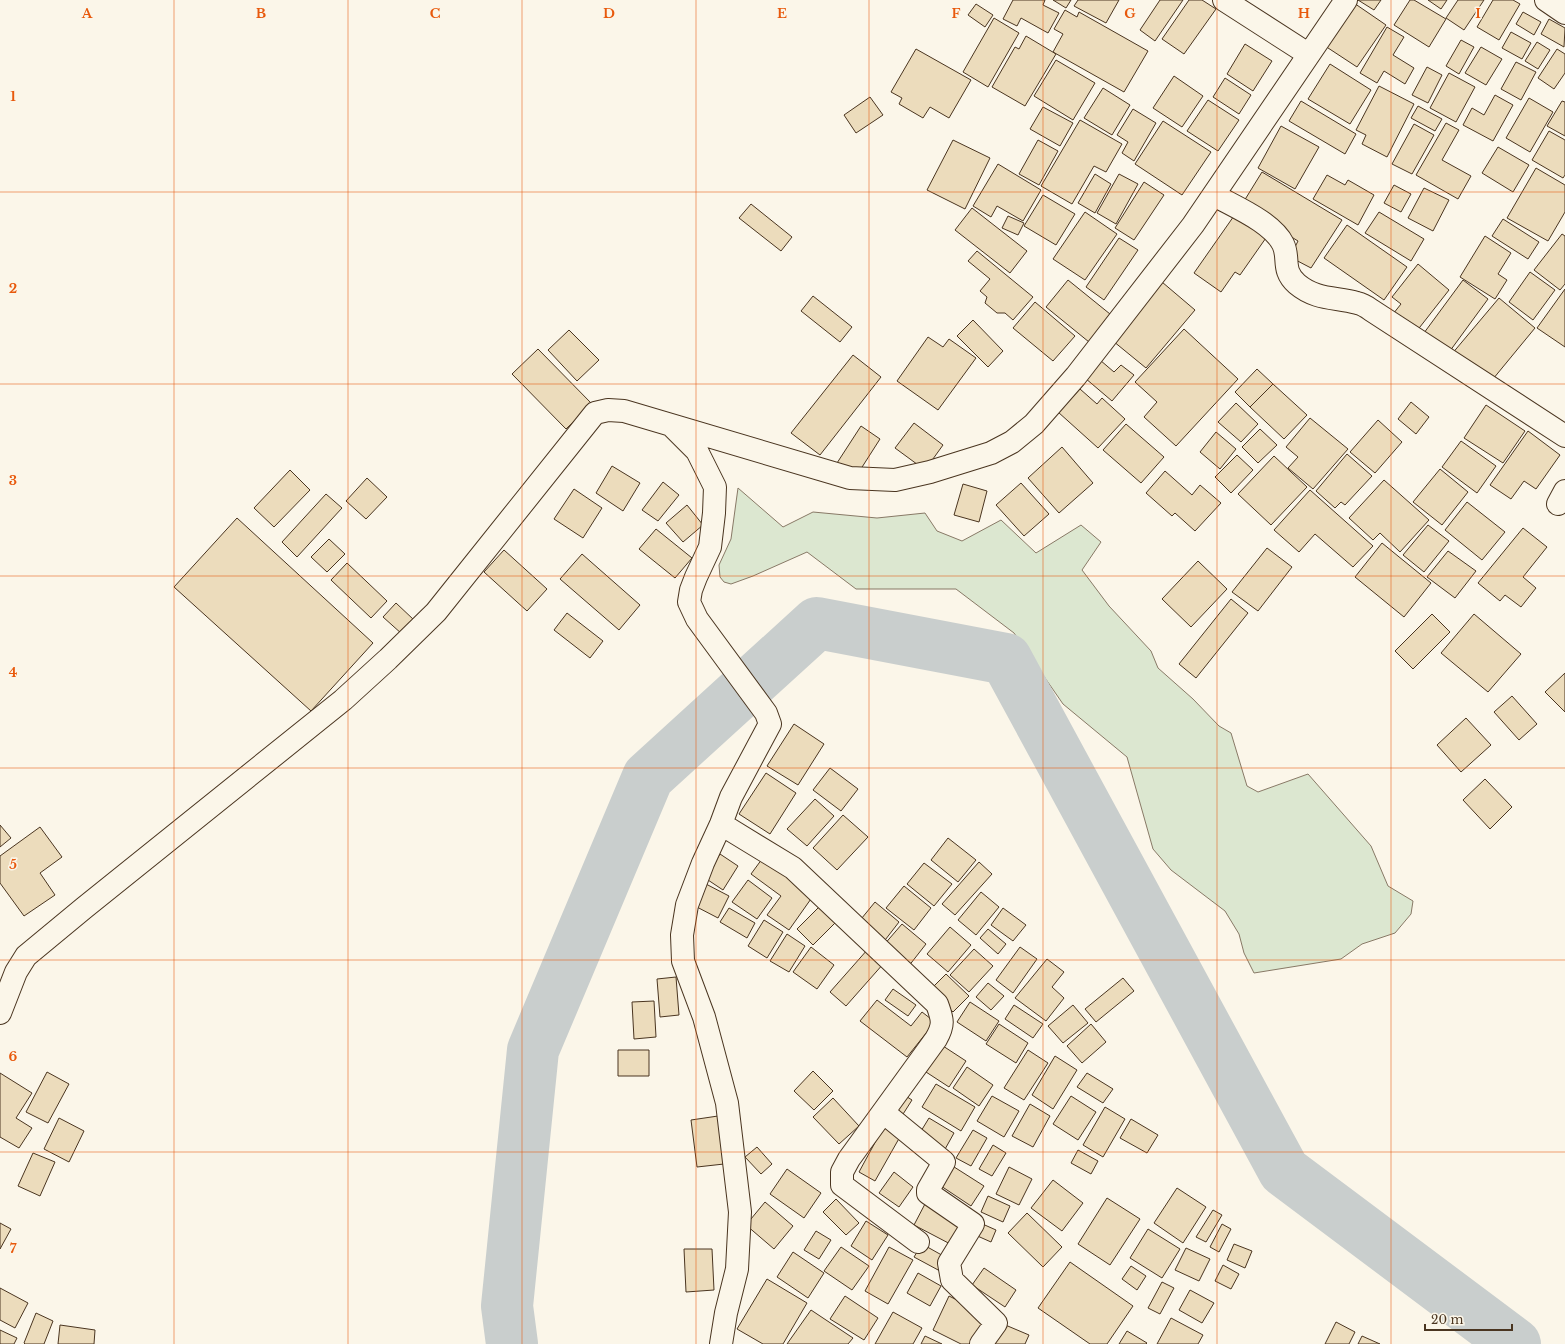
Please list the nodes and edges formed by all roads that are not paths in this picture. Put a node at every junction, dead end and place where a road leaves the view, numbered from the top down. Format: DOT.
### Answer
graph roads {
  1 [pos="1224,0"];
  2 [pos="1346,0"];
  3 [pos="1546,0"];
  4 [pos="1565,13"];
  5 [pos="1308,54"];
  6 [pos="1214,195"];
  7 [pos="671,425"];
  8 [pos="1565,436"];
  9 [pos="721,824"];
  10 [pos="0,1013"];
  11 [pos="883,1112"];
  12 [pos="918,1242"];
  13 [pos="721,1344"];
  14 [pos="981,1344"];
  1 -- 5 [label="street"];
  2 -- 5 [label="street"];
  3 -- 4 [label="street"];
  5 -- 6 [label="street"];
  6 -- 7 [label="street"];
  6 -- 8 [label="street"];
  7 -- 9 [label="street"];
  7 -- 10 [label="street"];
  9 -- 11 [label="street"];
  9 -- 13 [label="street"];
  11 -- 12 [label="street"];
  11 -- 14 [label="street"];
}
